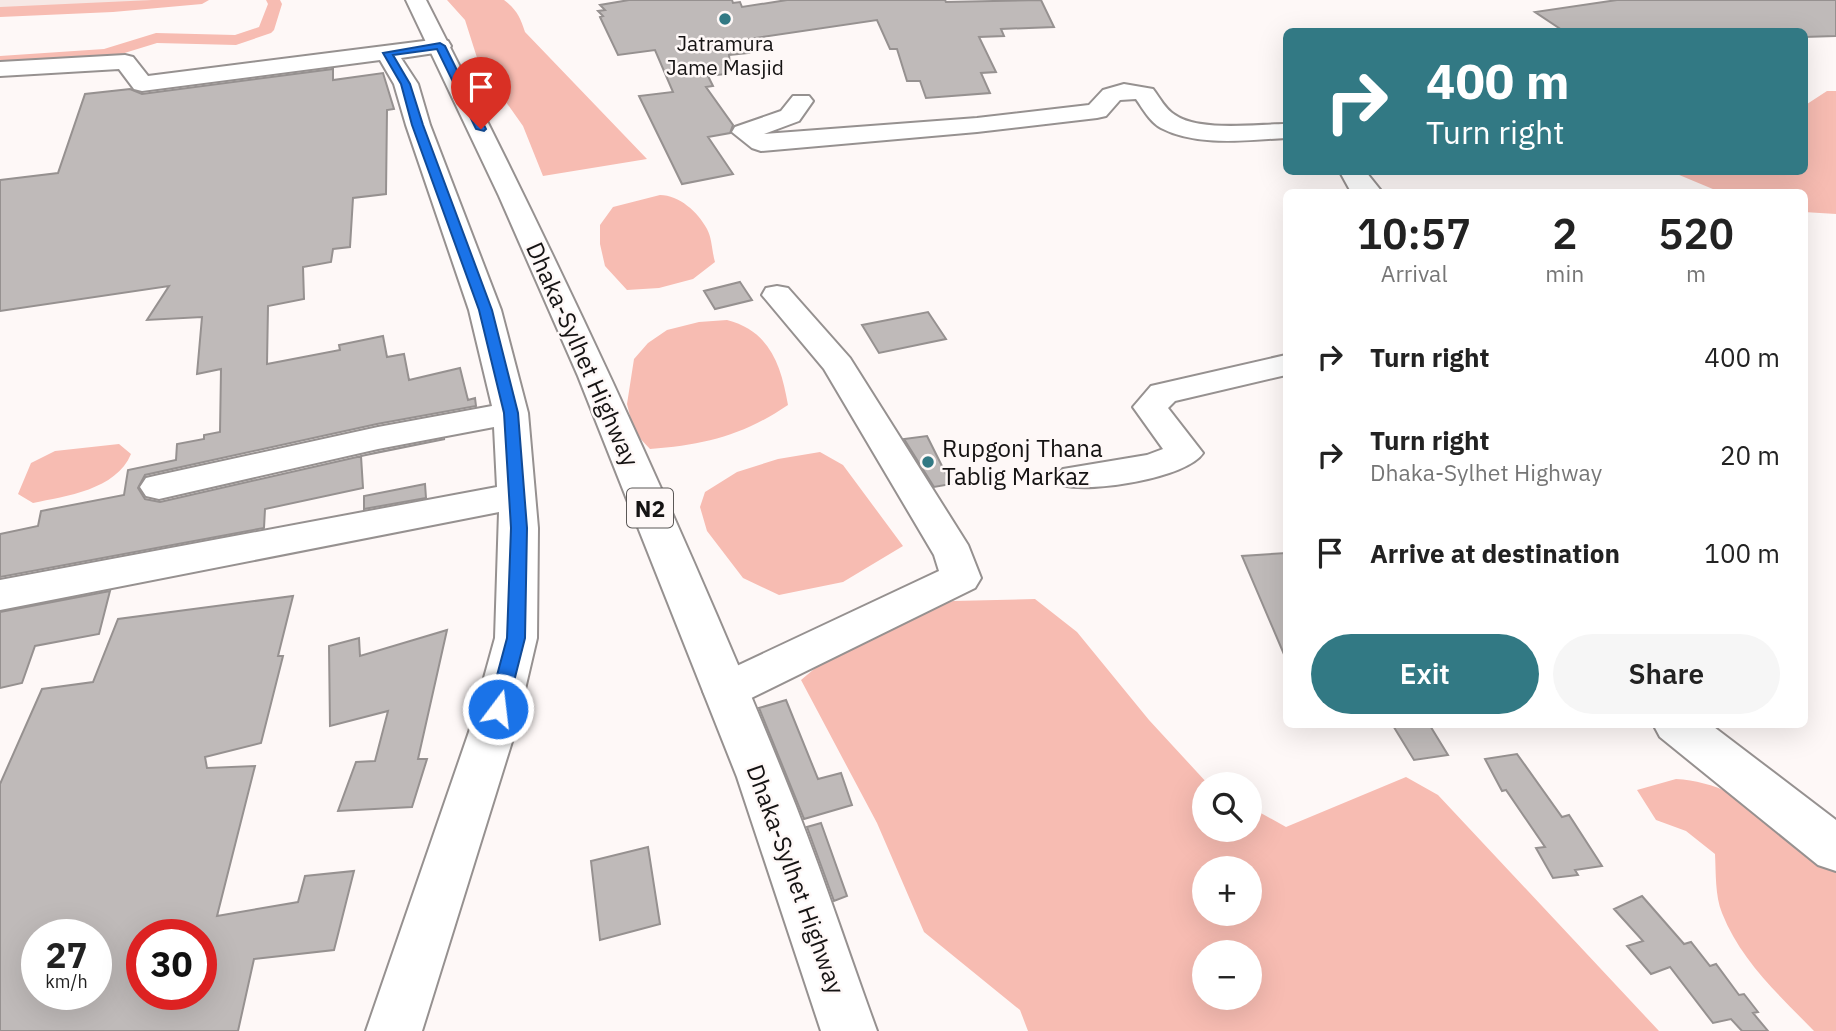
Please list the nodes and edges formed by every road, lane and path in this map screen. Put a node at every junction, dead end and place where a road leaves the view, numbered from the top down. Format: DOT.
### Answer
graph roads {
  1 [pos="416,0"];
  2 [pos="440,46"];
  3 [pos="387,53"];
  4 [pos="0,69"];
  5 [pos="802,101"];
  6 [pos="1283,131"];
  7 [pos="777,295"];
  8 [pos="1283,366"];
  9 [pos="511,413"];
  10 [pos="1076,477"];
  11 [pos="159,487"];
  12 [pos="517,496"];
  13 [pos="0,595"];
  14 [pos="725,691"];
  15 [pos="1681,728"];
  16 [pos="1836,849"];
  17 [pos="394,1031"];
  18 [pos="849,1031"];
  1 -- 2 [label="main road, Dhaka-Sylhet Highway / N2"];
  2 -- 3 [label="main road"];
  2 -- 14 [label="main road, Dhaka-Sylhet Highway / N2"];
  3 -- 4 [label="main road"];
  3 -- 9 [label="main road"];
  5 -- 6 [label="main road"];
  7 -- 14 [label="main road"];
  8 -- 10 [label="main road"];
  9 -- 11 [label="main road"];
  9 -- 12 [label="main road"];
  12 -- 13 [label="main road"];
  12 -- 17 [label="main road"];
  14 -- 18 [label="main road, Dhaka-Sylhet Highway / N2"];
  15 -- 16 [label="main road"];
}
